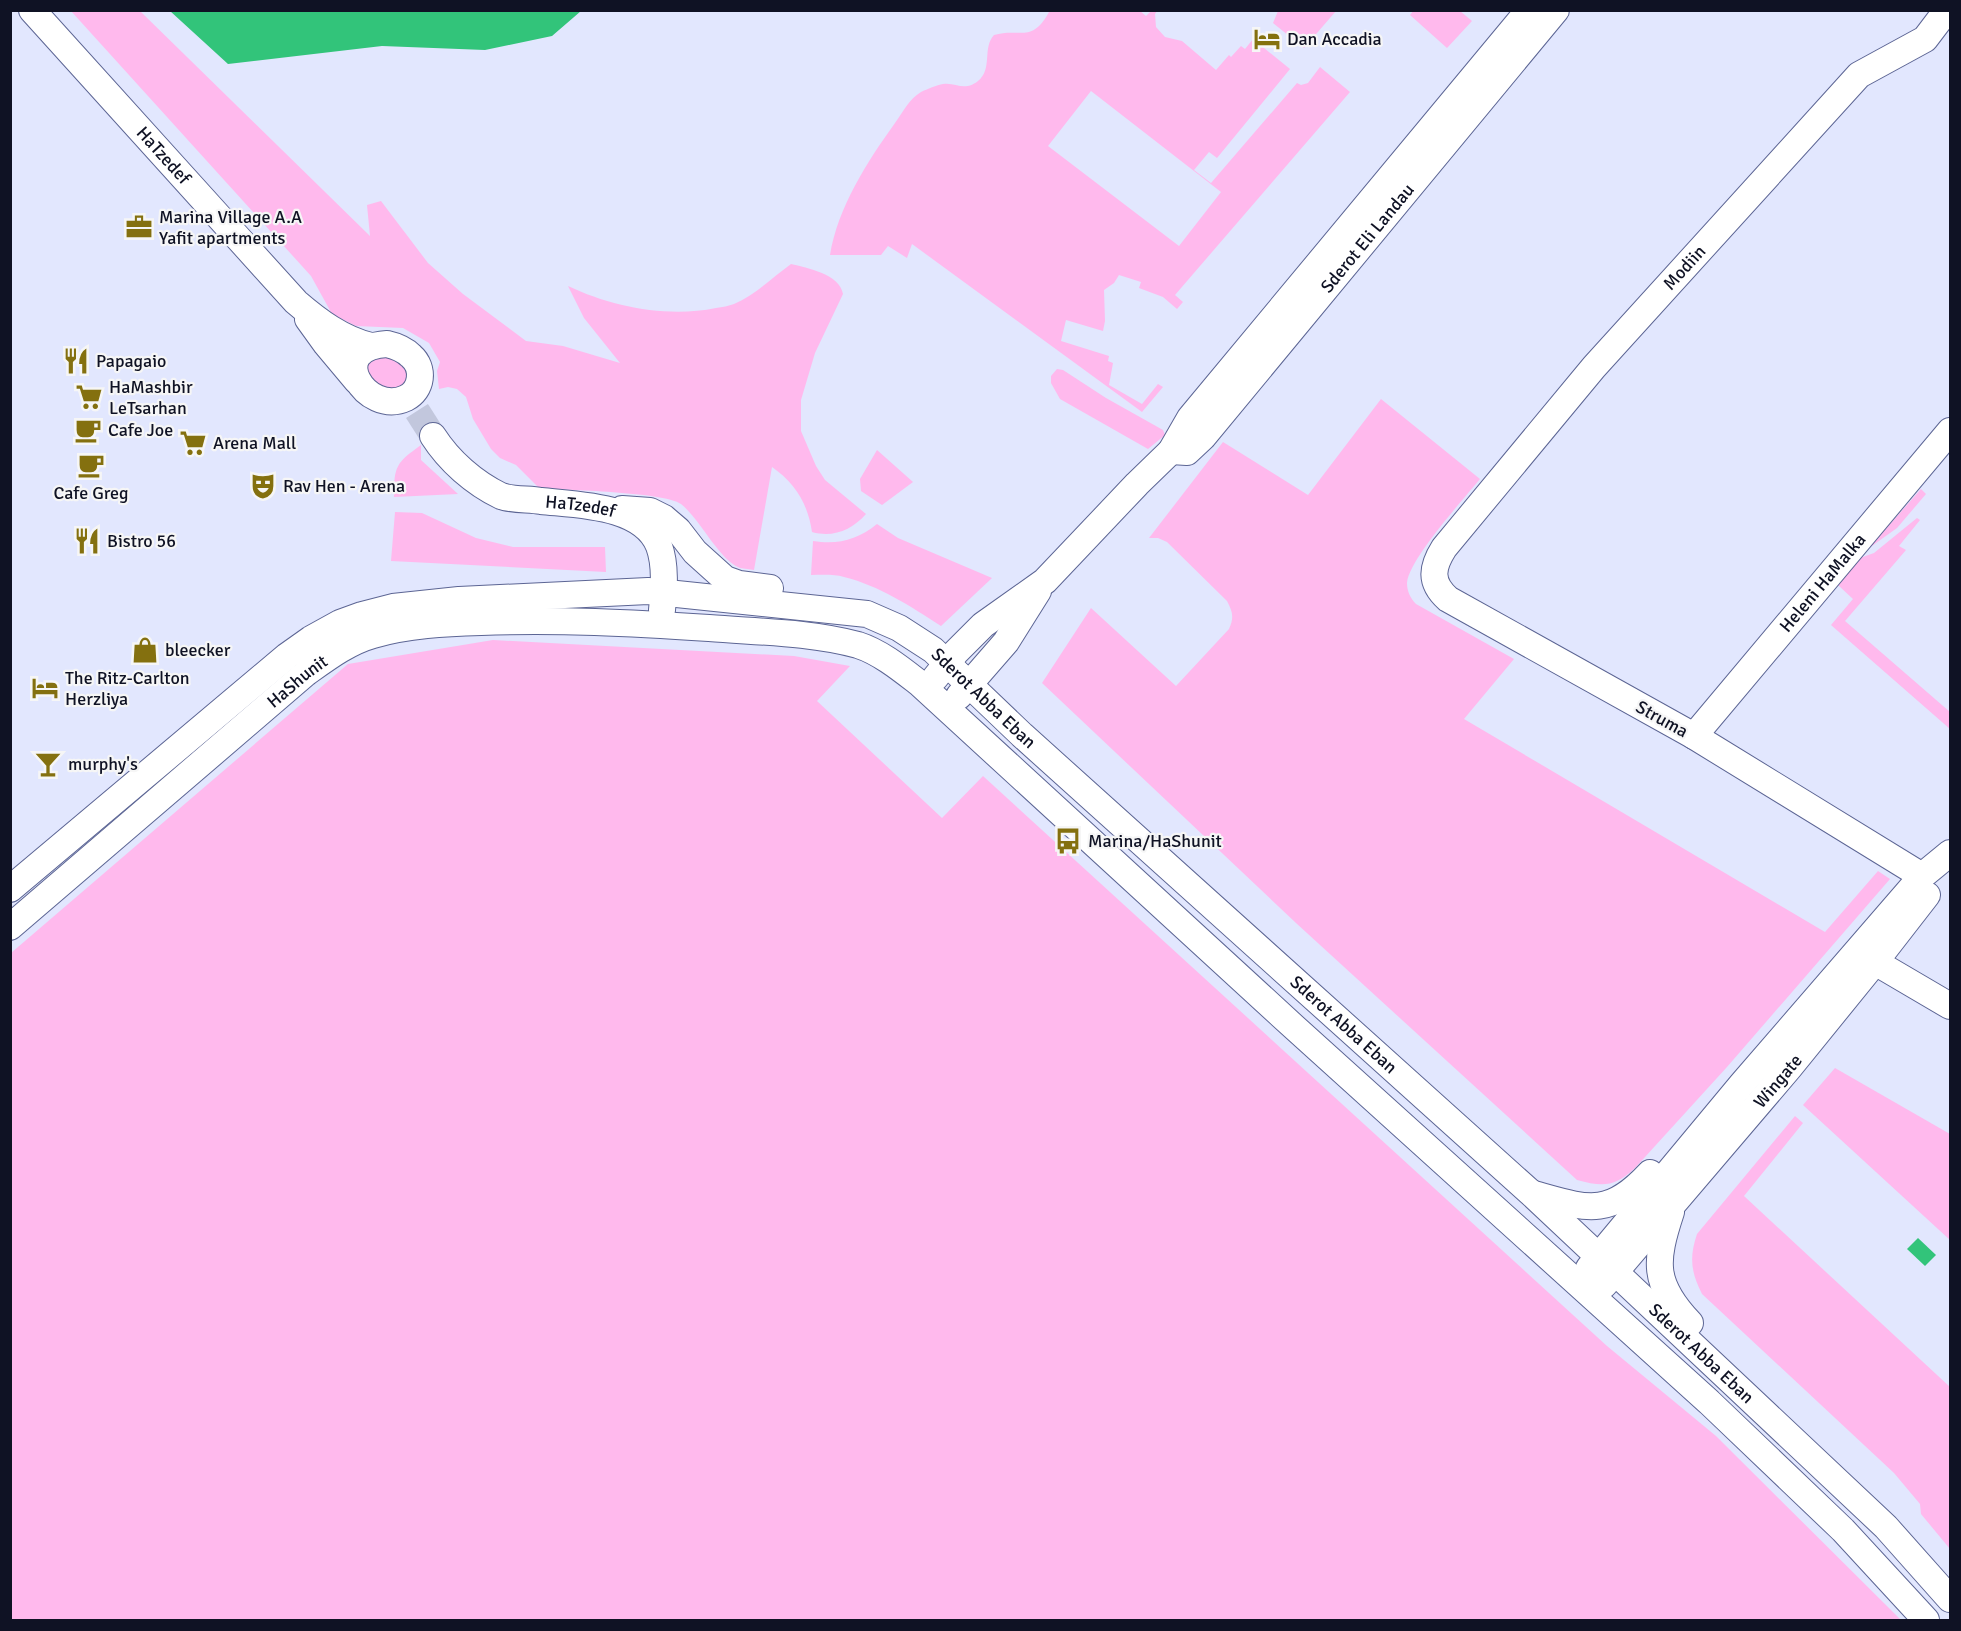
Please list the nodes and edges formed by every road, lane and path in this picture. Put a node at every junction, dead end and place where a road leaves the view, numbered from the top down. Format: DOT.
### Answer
graph roads {
  1 [pos="32,10"];
  2 [pos="1528,10"];
  3 [pos="1556,10"];
  4 [pos="1947,10"];
  5 [pos="296,302"];
  6 [pos="371,346"];
  7 [pos="357,381"];
  8 [pos="1950,431"];
  9 [pos="433,436"];
  10 [pos="1171,452"];
  11 [pos="604,508"];
  12 [pos="1444,548"];
  13 [pos="1045,581"];
  14 [pos="663,594"];
  15 [pos="867,614"];
  16 [pos="661,625"];
  17 [pos="996,653"];
  18 [pos="938,656"];
  19 [pos="970,684"];
  20 [pos="926,689"];
  21 [pos="948,710"];
  22 [pos="999,712"];
  23 [pos="1694,736"];
  24 [pos="1949,854"];
  25 [pos="1922,876"];
  26 [pos="10,889"];
  27 [pos="10,927"];
  28 [pos="1875,962"];
  29 [pos="1950,1006"];
  30 [pos="1742,1084"];
  31 [pos="1531,1193"];
  32 [pos="1674,1203"];
  33 [pos="1607,1264"];
  34 [pos="1585,1290"];
  35 [pos="1728,1376"];
  36 [pos="1950,1599"];
  37 [pos="1926,1620"];
  1 -- 5 [label="street, HaTzedef"];
  2 -- 10 [label="street, Sderot Eli Landau"];
  3 -- 10 [label="street, Sderot Eli Landau"];
  4 -- 12 [label="street, Modiin"];
  5 -- 6 [label="street, HaTzedef"];
  5 -- 7 [label="street, HaTzedef"];
  6 -- 7 [label="street"];
  6 -- 7 [label="street, HaTzedef"];
  8 -- 23 [label="street, Heleni HaMalka"];
  9 -- 11 [label="street, HaTzedef"];
  10 -- 13 [label="street, Sderot Eli Landau"];
  11 -- 14 [label="street, HaTzedef"];
  11 -- 15 [label="street"];
  12 -- 23 [label="street, Struma"];
  13 -- 17 [label="street, Sderot Eli Landau"];
  13 -- 18 [label="street, Sderot Eli Landau"];
  14 -- 15 [label="street, Sderot Abba Eban"];
  14 -- 16 [label="street, HaTzedef"];
  14 -- 26 [label="street, HaShunit"];
  15 -- 18 [label="street, Sderot Abba Eban"];
  16 -- 20 [label="street, Sderot Abba Eban"];
  16 -- 27 [label="street, HaShunit"];
  17 -- 19 [label="street, Sderot Eli Landau"];
  17 -- 22 [label="street"];
  18 -- 19 [label="street, Sderot Abba Eban"];
  18 -- 20 [label="street, Sderot Eli Landau"];
  19 -- 21 [label="street, Sderot Eli Landau"];
  19 -- 22 [label="street, Sderot Abba Eban"];
  20 -- 21 [label="street, Sderot Abba Eban"];
  21 -- 34 [label="street, Sderot Abba Eban"];
  22 -- 31 [label="street, Sderot Abba Eban"];
  23 -- 25 [label="street, Struma"];
  24 -- 25 [label="street, Wingate"];
  24 -- 28 [label="street, Wingate"];
  25 -- 30 [label="street, Wingate"];
  28 -- 29 [label="street"];
  28 -- 32 [label="street, Wingate"];
  30 -- 31 [label="street"];
  30 -- 33 [label="street, Wingate"];
  31 -- 33 [label="street, Sderot Abba Eban"];
  32 -- 33 [label="street, Wingate"];
  32 -- 35 [label="street"];
  33 -- 34 [label="street, Wingate"];
  33 -- 35 [label="street, Sderot Abba Eban"];
  34 -- 37 [label="street, Sderot Abba Eban"];
  35 -- 36 [label="street, Sderot Abba Eban"];
}
